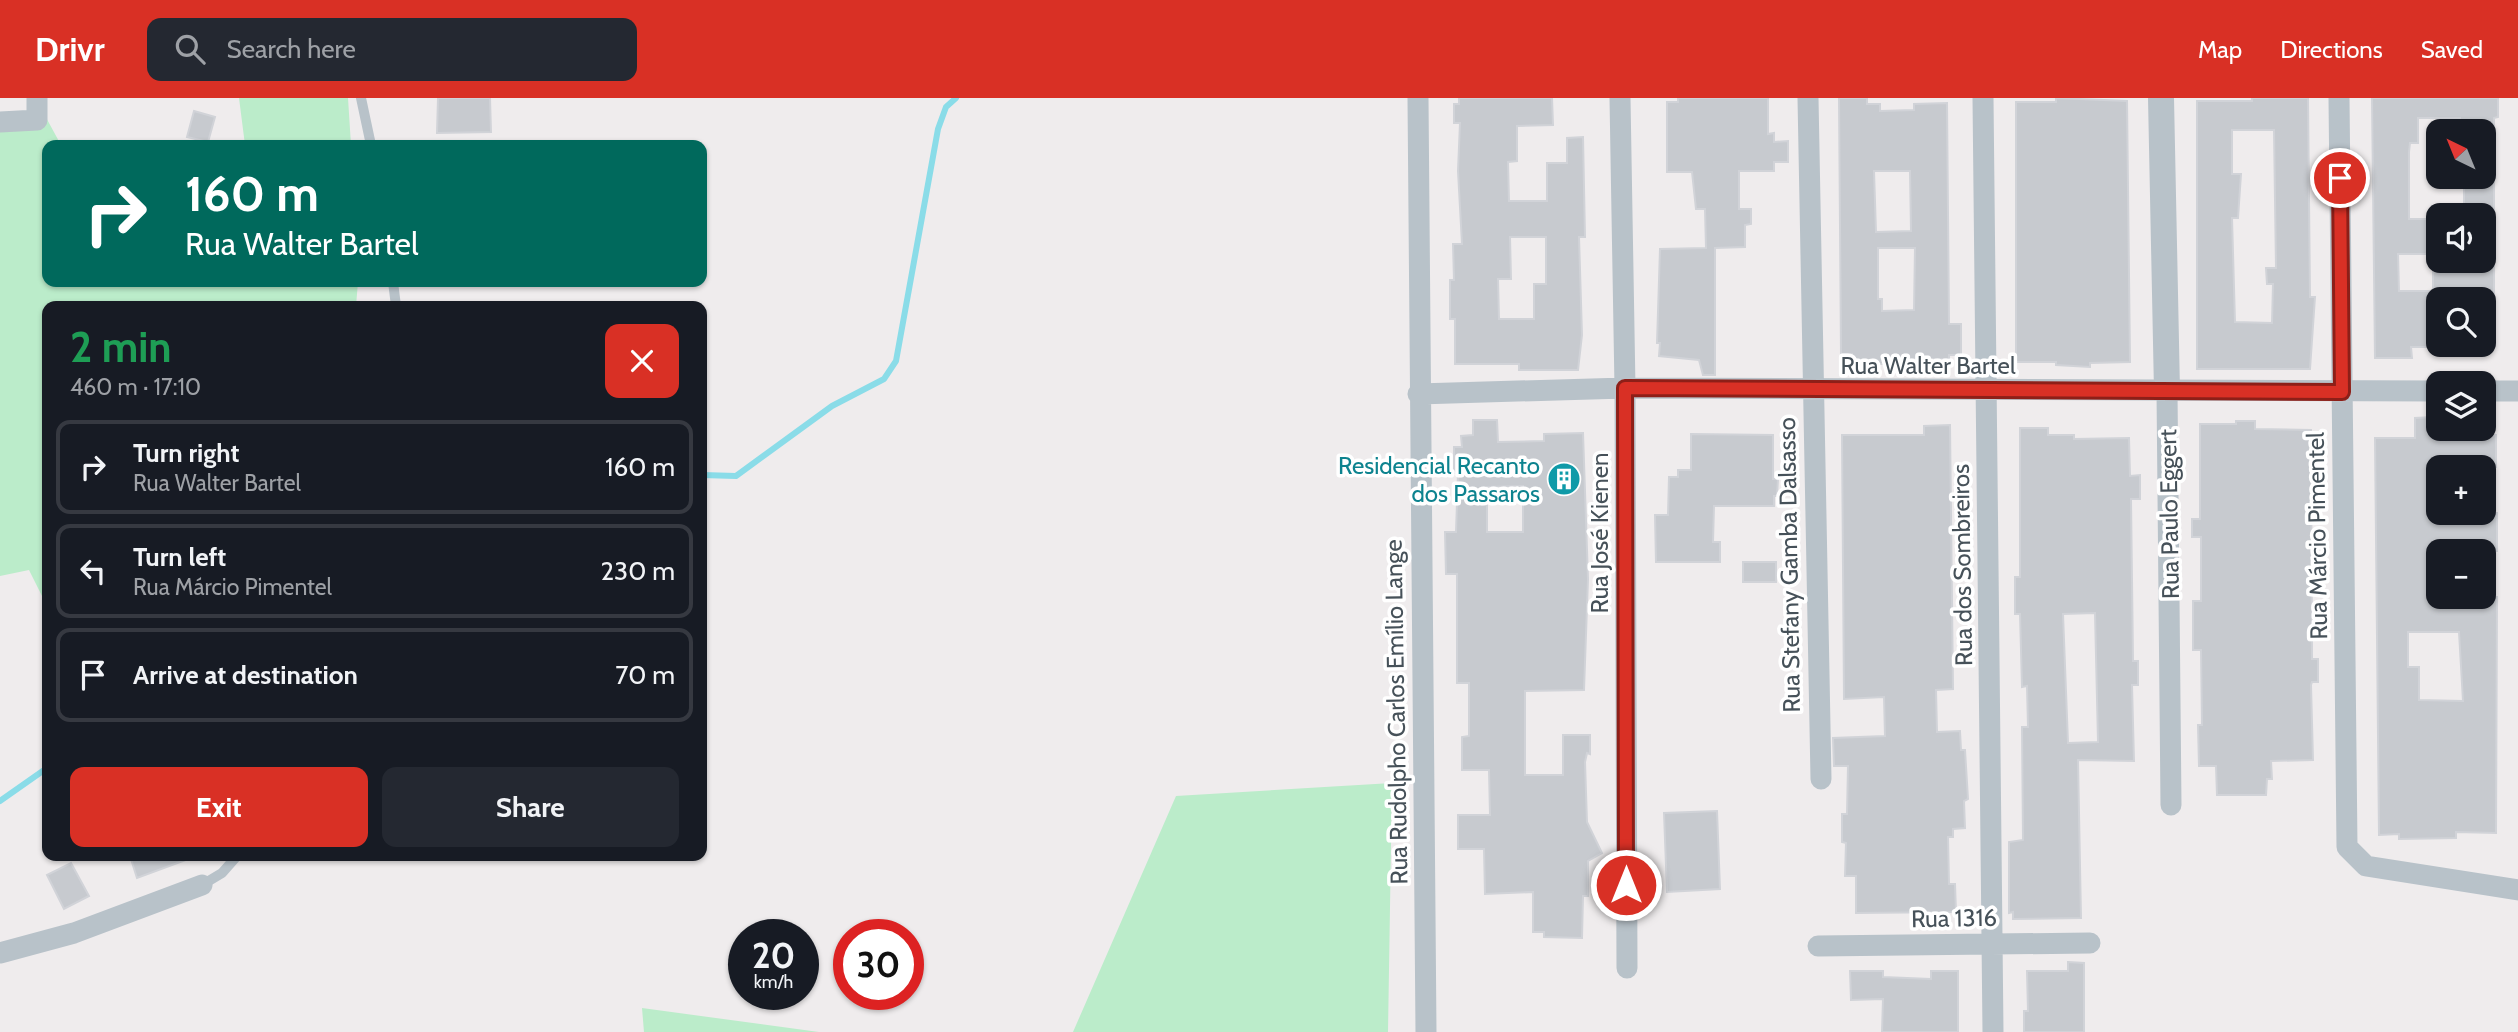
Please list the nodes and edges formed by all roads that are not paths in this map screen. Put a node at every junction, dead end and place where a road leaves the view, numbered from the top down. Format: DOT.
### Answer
graph roads {
  1 [pos="37,98"];
  2 [pos="361,98"];
  3 [pos="1418,98"];
  4 [pos="1620,98"];
  5 [pos="1808,98"];
  6 [pos="1983,98"];
  7 [pos="2161,98"];
  8 [pos="2339,98"];
  9 [pos="0,122"];
  10 [pos="370,140"];
  11 [pos="1625,388"];
  12 [pos="1811,390"];
  13 [pos="2167,391"];
  14 [pos="2426,391"];
  15 [pos="2496,391"];
  16 [pos="2518,391"];
  17 [pos="1986,392"];
  18 [pos="2342,392"];
  19 [pos="1419,394"];
  20 [pos="1821,779"];
  21 [pos="2171,804"];
  22 [pos="233,861"];
  23 [pos="202,885"];
  24 [pos="2518,890"];
  25 [pos="2090,943"];
  26 [pos="1991,944"];
  27 [pos="1818,946"];
  28 [pos="0,953"];
  29 [pos="1627,968"];
  30 [pos="1426,1032"];
  31 [pos="1993,1032"];
  1 -- 9 [label="street"];
  2 -- 10 [label="lane"];
  3 -- 19 [label="street, Rua Rudolpho Carlos Emílio Lange"];
  4 -- 11 [label="street, Rua José Kienen"];
  5 -- 12 [label="street, Rua Stefany Gamba Dalsasso"];
  6 -- 17 [label="street, Rua dos Sombreiros"];
  7 -- 13 [label="street, Rua Paulo Eggert"];
  8 -- 18 [label="street, Rua Márcio Pimentel"];
  11 -- 12 [label="street, Rua Walter Bartel"];
  11 -- 19 [label="street, Rua Walter Bartel"];
  11 -- 29 [label="street, Rua José Kienen"];
  12 -- 17 [label="street, Rua Walter Bartel"];
  12 -- 20 [label="street, Rua Stefany Gamba Dalsasso"];
  13 -- 17 [label="street, Rua Walter Bartel"];
  13 -- 18 [label="street, Rua Walter Bartel"];
  13 -- 21 [label="street, Rua Paulo Eggert"];
  14 -- 18 [label="street, Rua Walter Bartel"];
  15 -- 16 [label="street"];
  17 -- 26 [label="street, Rua dos Sombreiros"];
  18 -- 24 [label="street, Rua Márcio Pimentel"];
  19 -- 30 [label="street, Rua Rudolpho Carlos Emílio Lange"];
  22 -- 23 [label="lane"];
  23 -- 28 [label="street"];
  25 -- 26 [label="street, Rua 1316"];
  26 -- 27 [label="street, Rua 1316"];
  26 -- 31 [label="street, Rua dos Sombreiros"];
}
